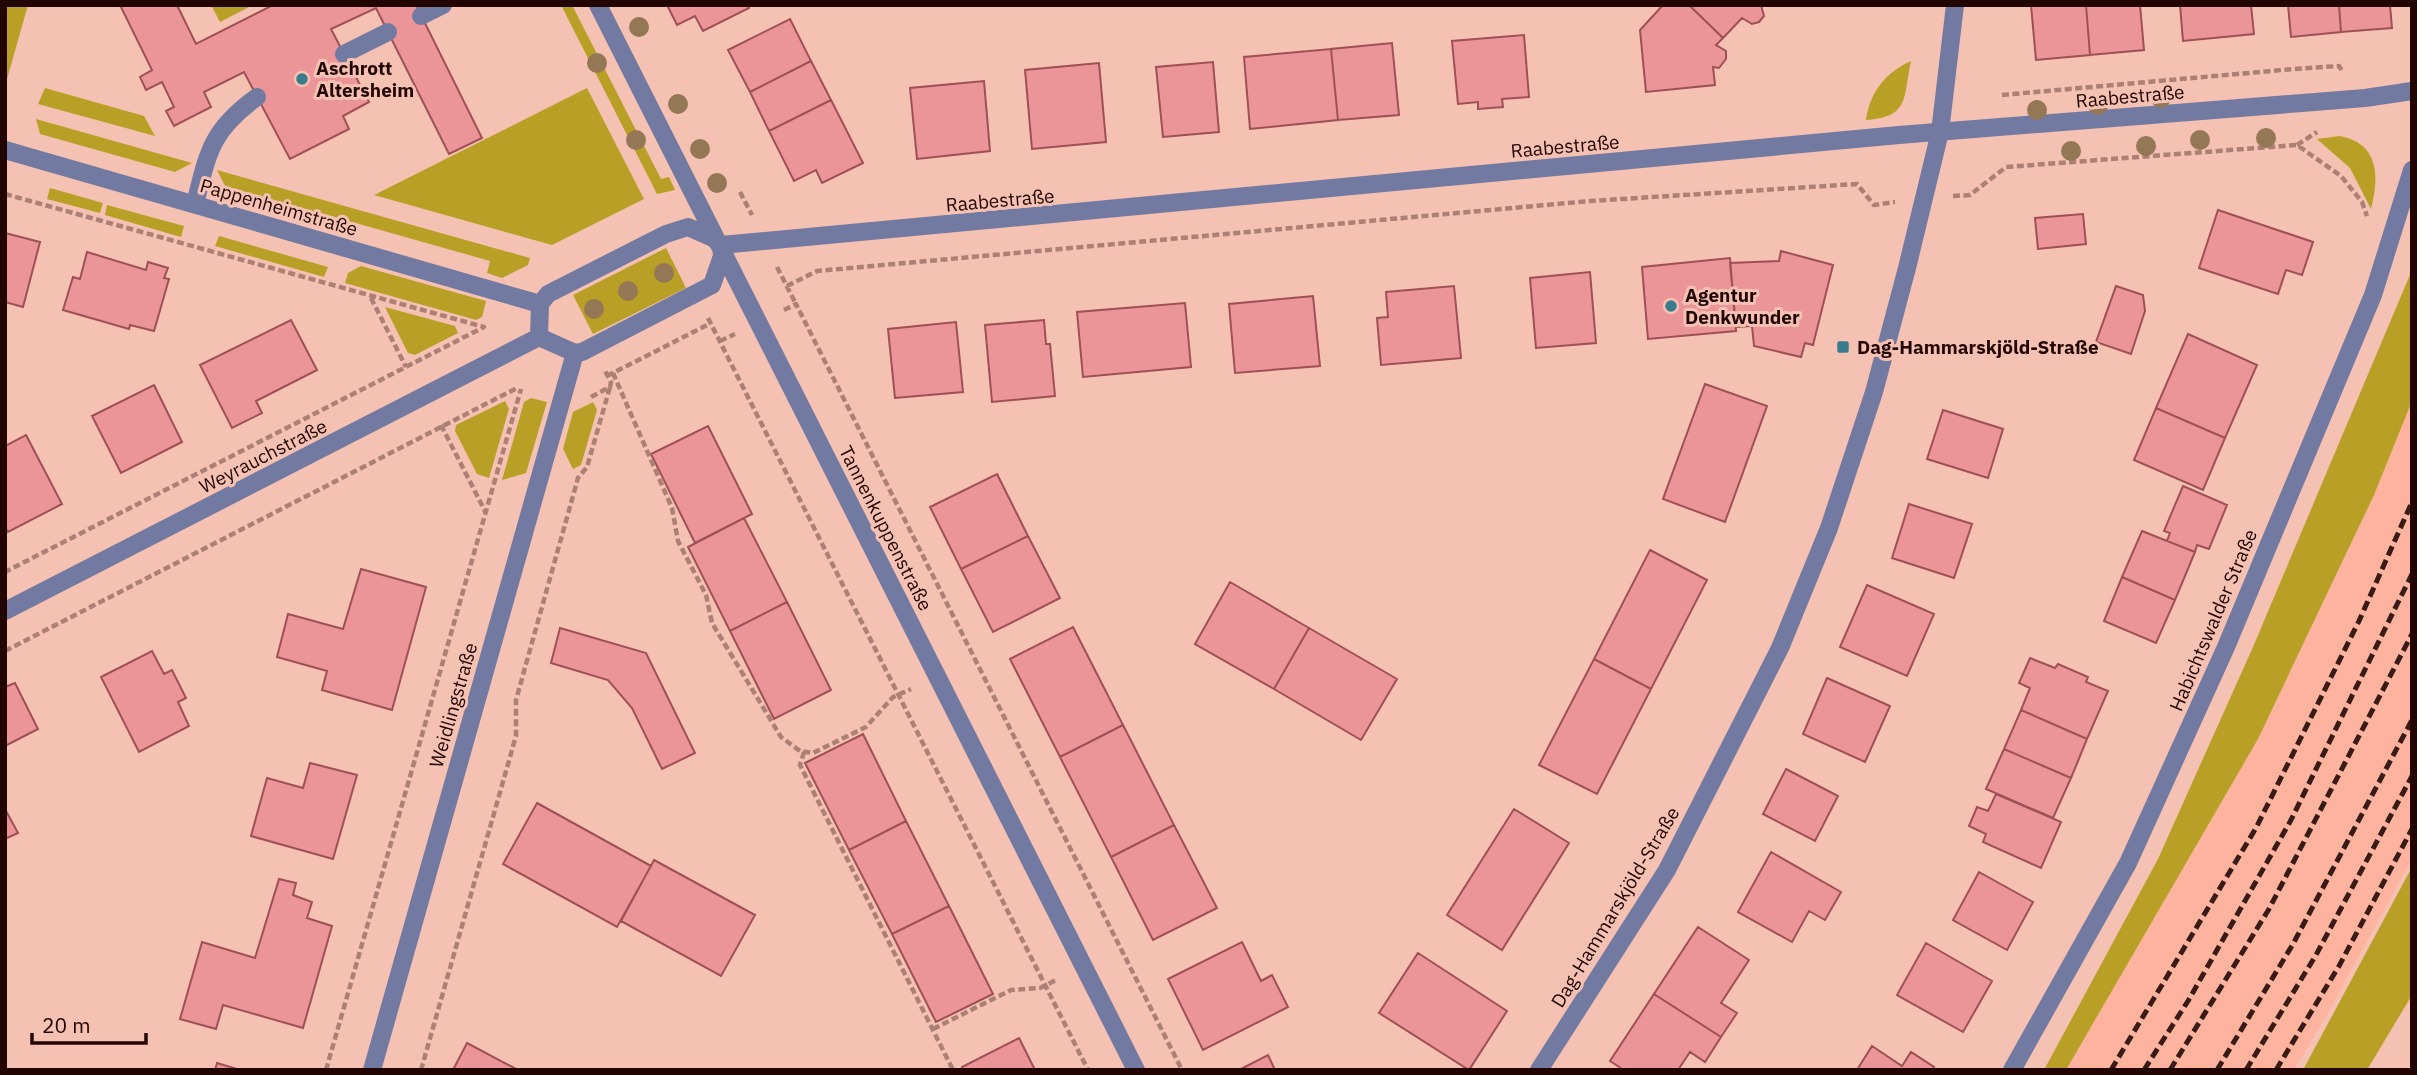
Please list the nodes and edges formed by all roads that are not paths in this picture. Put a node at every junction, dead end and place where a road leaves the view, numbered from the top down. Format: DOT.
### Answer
graph roads {
  1 [pos="443,5"];
  2 [pos="598,5"];
  3 [pos="1955,5"];
  4 [pos="421,16"];
  5 [pos="388,32"];
  6 [pos="344,54"];
  7 [pos="2412,91"];
  8 [pos="257,97"];
  9 [pos="1940,132"];
  10 [pos="5,150"];
  11 [pos="2412,170"];
  12 [pos="195,204"];
  13 [pos="721,245"];
  14 [pos="540,304"];
  15 [pos="540,337"];
  16 [pos="575,353"];
  17 [pos="5,611"];
  18 [pos="372,1070"];
  19 [pos="1136,1070"];
  20 [pos="1539,1070"];
  21 [pos="2012,1070"];
  1 -- 4 [label="street"];
  2 -- 13 [label="street, Tannenkuppenstraße"];
  3 -- 9 [label="street, Dag-Hammarskjöld-Straße"];
  5 -- 6 [label="street"];
  7 -- 9 [label="street, Raabestraße"];
  8 -- 12 [label="street"];
  9 -- 13 [label="street, Raabestraße"];
  9 -- 20 [label="street, Dag-Hammarskjöld-Straße"];
  10 -- 12 [label="street, Pappenheimstraße"];
  11 -- 21 [label="street, Habichtswalder Straße"];
  12 -- 14 [label="street, Pappenheimstraße"];
  13 -- 14 [label="street"];
  13 -- 16 [label="street"];
  13 -- 19 [label="street, Tannenkuppenstraße"];
  14 -- 15 [label="street"];
  15 -- 16 [label="street"];
  15 -- 17 [label="street, Weyrauchstraße"];
  16 -- 18 [label="street, Weidlingstraße"];
}
